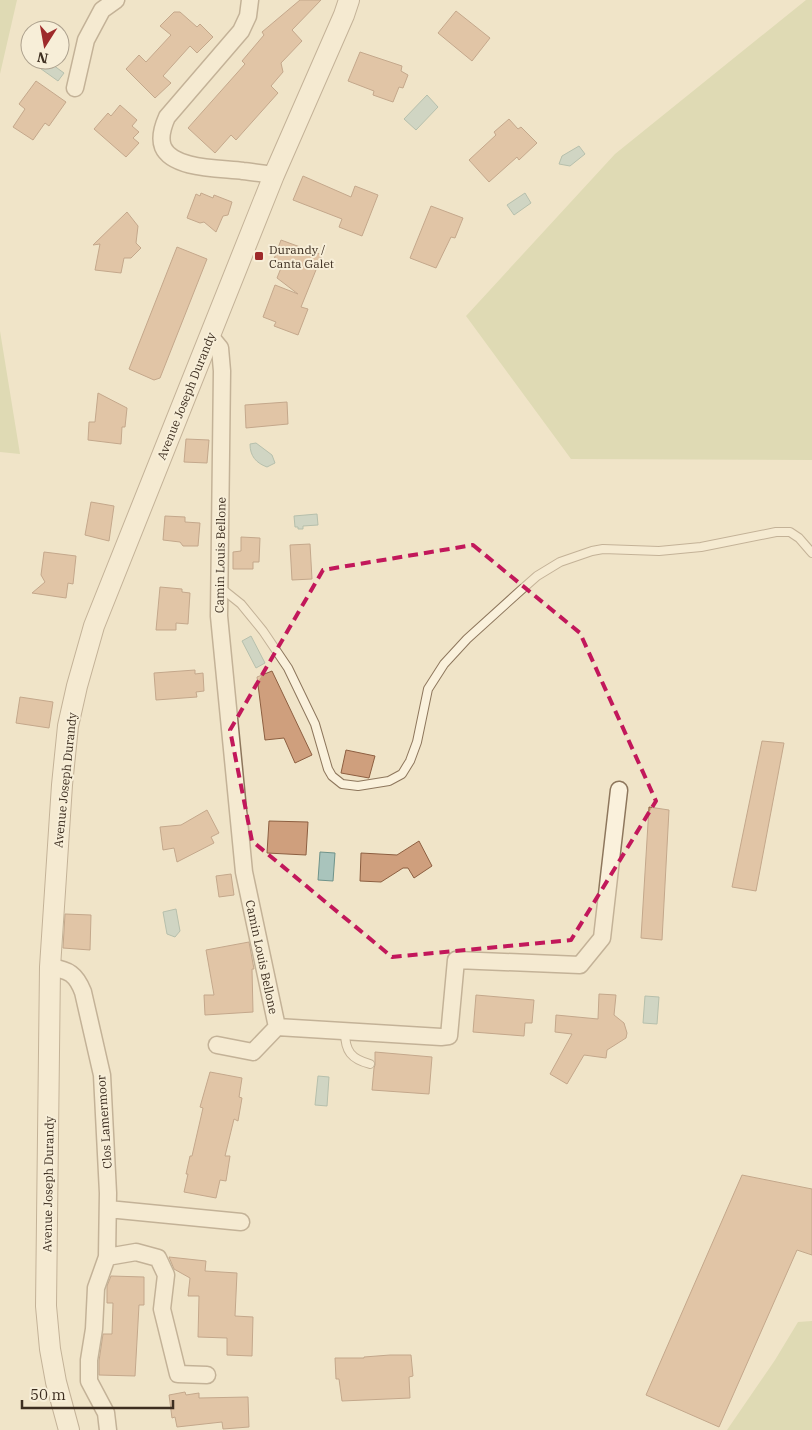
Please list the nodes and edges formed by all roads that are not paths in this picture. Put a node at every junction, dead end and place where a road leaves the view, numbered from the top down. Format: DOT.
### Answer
graph roads {
  1 [pos="116,0"];
  2 [pos="250,0"];
  3 [pos="348,0"];
  4 [pos="74,88"];
  5 [pos="274,175"];
  6 [pos="211,337"];
  7 [pos="812,553"];
  8 [pos="219,587"];
  9 [pos="619,790"];
  10 [pos="50,967"];
  11 [pos="277,1027"];
  12 [pos="345,1032"];
  13 [pos="217,1045"];
  14 [pos="370,1064"];
  15 [pos="108,1209"];
  16 [pos="241,1222"];
  17 [pos="107,1257"];
  18 [pos="207,1374"];
  19 [pos="69,1430"];
  20 [pos="108,1430"];
  1 -- 4 [label="street"];
  2 -- 5 [label="street"];
  3 -- 5 [label="street, Avenue Joseph Durandy"];
  5 -- 6 [label="street, Avenue Joseph Durandy"];
  6 -- 8 [label="street, Camin Louis Bellone"];
  6 -- 10 [label="street, Avenue Joseph Durandy"];
  7 -- 8 [label="lane"];
  8 -- 11 [label="street, Camin Louis Bellone"];
  9 -- 12 [label="street, Camin Louis Bellone"];
  10 -- 15 [label="street, Clos Lamermoor"];
  10 -- 19 [label="street, Avenue Joseph Durandy"];
  11 -- 12 [label="street, Camin Louis Bellone"];
  11 -- 13 [label="street"];
  12 -- 14 [label="lane"];
  15 -- 16 [label="street"];
  15 -- 17 [label="street, Clos Lamermoor"];
  17 -- 18 [label="street"];
  17 -- 20 [label="street, Clos Lamermoor"];
}
